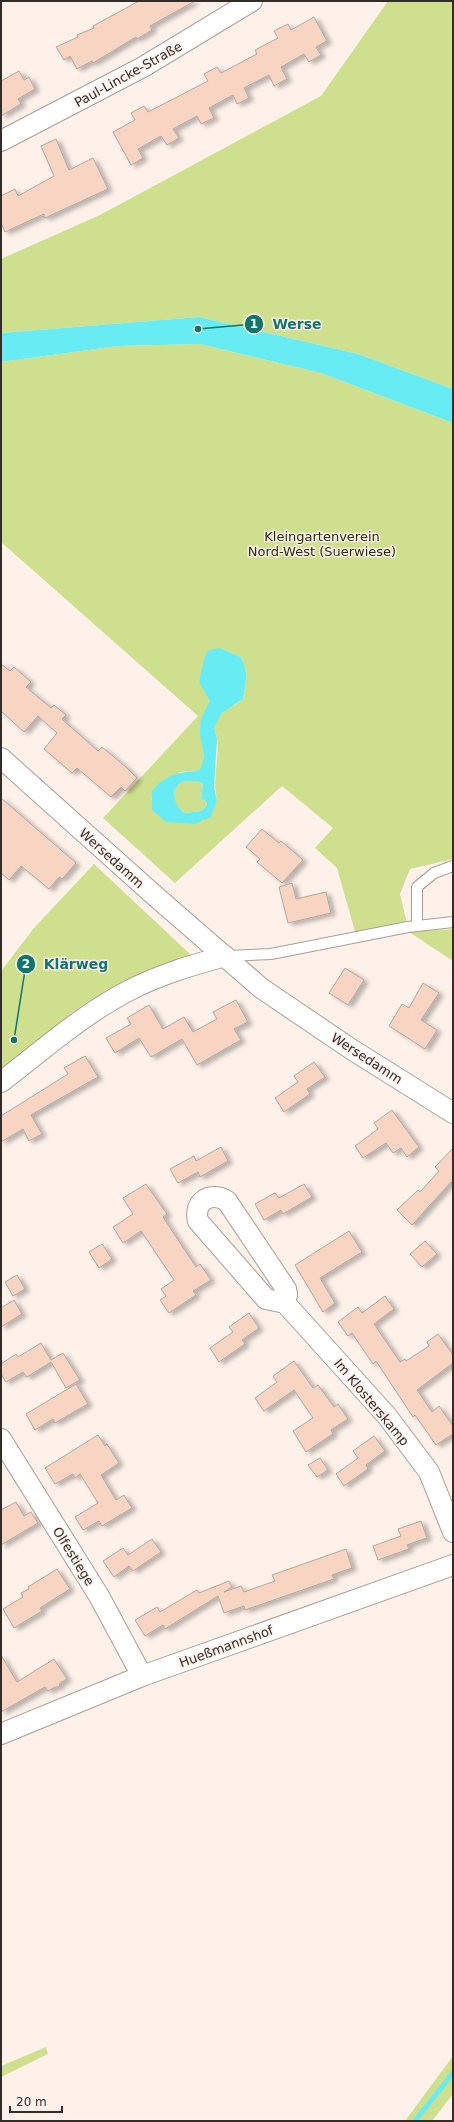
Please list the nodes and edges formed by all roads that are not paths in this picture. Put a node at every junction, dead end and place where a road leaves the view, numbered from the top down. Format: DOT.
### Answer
graph roads {
  1 [pos="252,1"];
  2 [pos="1,141"];
  3 [pos="1,758"];
  4 [pos="453,866"];
  5 [pos="453,922"];
  6 [pos="412,926"];
  7 [pos="225,956"];
  8 [pos="1,1082"];
  9 [pos="453,1113"];
  10 [pos="285,1303"];
  11 [pos="1,1439"];
  12 [pos="453,1532"];
  13 [pos="453,1565"];
  14 [pos="142,1676"];
  15 [pos="1,1734"];
  1 -- 2 [label="street, Paul-Lincke-Straße"];
  3 -- 7 [label="street, Wersedamm"];
  4 -- 6 [label="lane"];
  5 -- 6 [label="lane"];
  6 -- 7 [label="lane"];
  7 -- 8 [label="street"];
  7 -- 9 [label="street, Wersedamm"];
  10 -- 10 [label="street"];
  10 -- 12 [label="street, Im Klosterskamp"];
  11 -- 14 [label="street, Olfestiege"];
  13 -- 14 [label="street, Hueßmannshof"];
  14 -- 15 [label="street, Hueßmannshof"];
}
